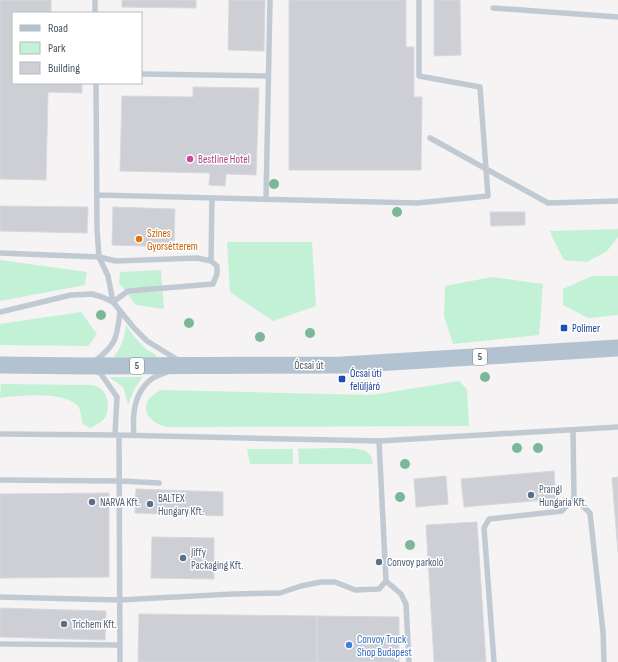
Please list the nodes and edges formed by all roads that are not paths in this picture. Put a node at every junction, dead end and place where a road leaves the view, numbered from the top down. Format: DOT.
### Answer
graph roads {
  1 [pos="95,0"];
  2 [pos="270,0"];
  3 [pos="419,0"];
  4 [pos="493,8"];
  5 [pos="96,12"];
  6 [pos="618,17"];
  7 [pos="142,74"];
  8 [pos="268,76"];
  9 [pos="96,84"];
  10 [pos="430,138"];
  11 [pos="485,168"];
  12 [pos="97,194"];
  13 [pos="212,198"];
  14 [pos="266,199"];
  15 [pos="618,201"];
  16 [pos="0,253"];
  17 [pos="99,257"];
  18 [pos="211,261"];
  19 [pos="113,302"];
  20 [pos="0,312"];
  21 [pos="120,312"];
  22 [pos="618,348"];
  23 [pos="0,365"];
  24 [pos="185,365"];
  25 [pos="89,366"];
  26 [pos="618,427"];
  27 [pos="573,430"];
  28 [pos="0,434"];
  29 [pos="117,435"];
  30 [pos="134,435"];
  31 [pos="379,441"];
  32 [pos="0,480"];
  33 [pos="120,481"];
  34 [pos="159,483"];
  35 [pos="574,498"];
  36 [pos="386,581"];
  37 [pos="0,597"];
  38 [pos="119,600"];
  39 [pos="0,644"];
  40 [pos="120,645"];
  41 [pos="120,662"];
  42 [pos="409,662"];
  43 [pos="494,662"];
  44 [pos="604,662"];
  1 -- 5 [label="lane"];
  2 -- 8 [label="lane"];
  3 -- 11 [label="lane"];
  4 -- 6 [label="lane"];
  7 -- 8 [label="lane"];
  8 -- 14 [label="lane"];
  9 -- 12 [label="lane"];
  10 -- 11 [label="lane"];
  11 -- 14 [label="lane"];
  11 -- 15 [label="lane"];
  12 -- 13 [label="lane"];
  12 -- 17 [label="lane"];
  13 -- 14 [label="lane"];
  13 -- 18 [label="lane"];
  16 -- 17 [label="lane"];
  17 -- 18 [label="lane"];
  17 -- 19 [label="lane"];
  18 -- 19 [label="lane"];
  19 -- 20 [label="lane"];
  19 -- 21 [label="lane"];
  21 -- 24 [label="lane"];
  21 -- 25 [label="lane"];
  22 -- 24 [label="main road, Ócsai út / 5"];
  23 -- 25 [label="main road, Ócsai út / 5"];
  24 -- 25 [label="main road, Ócsai út / 5"];
  24 -- 30 [label="lane"];
  25 -- 29 [label="lane"];
  26 -- 27 [label="lane"];
  27 -- 31 [label="lane"];
  27 -- 35 [label="lane"];
  28 -- 29 [label="lane"];
  29 -- 30 [label="lane"];
  29 -- 33 [label="lane"];
  30 -- 31 [label="lane"];
  31 -- 36 [label="lane"];
  32 -- 33 [label="lane"];
  33 -- 34 [label="lane"];
  33 -- 38 [label="lane"];
  35 -- 43 [label="lane"];
  35 -- 44 [label="lane"];
  36 -- 38 [label="lane"];
  36 -- 42 [label="lane"];
  37 -- 38 [label="lane"];
  38 -- 40 [label="lane"];
  39 -- 40 [label="lane"];
  40 -- 41 [label="lane"];
}
